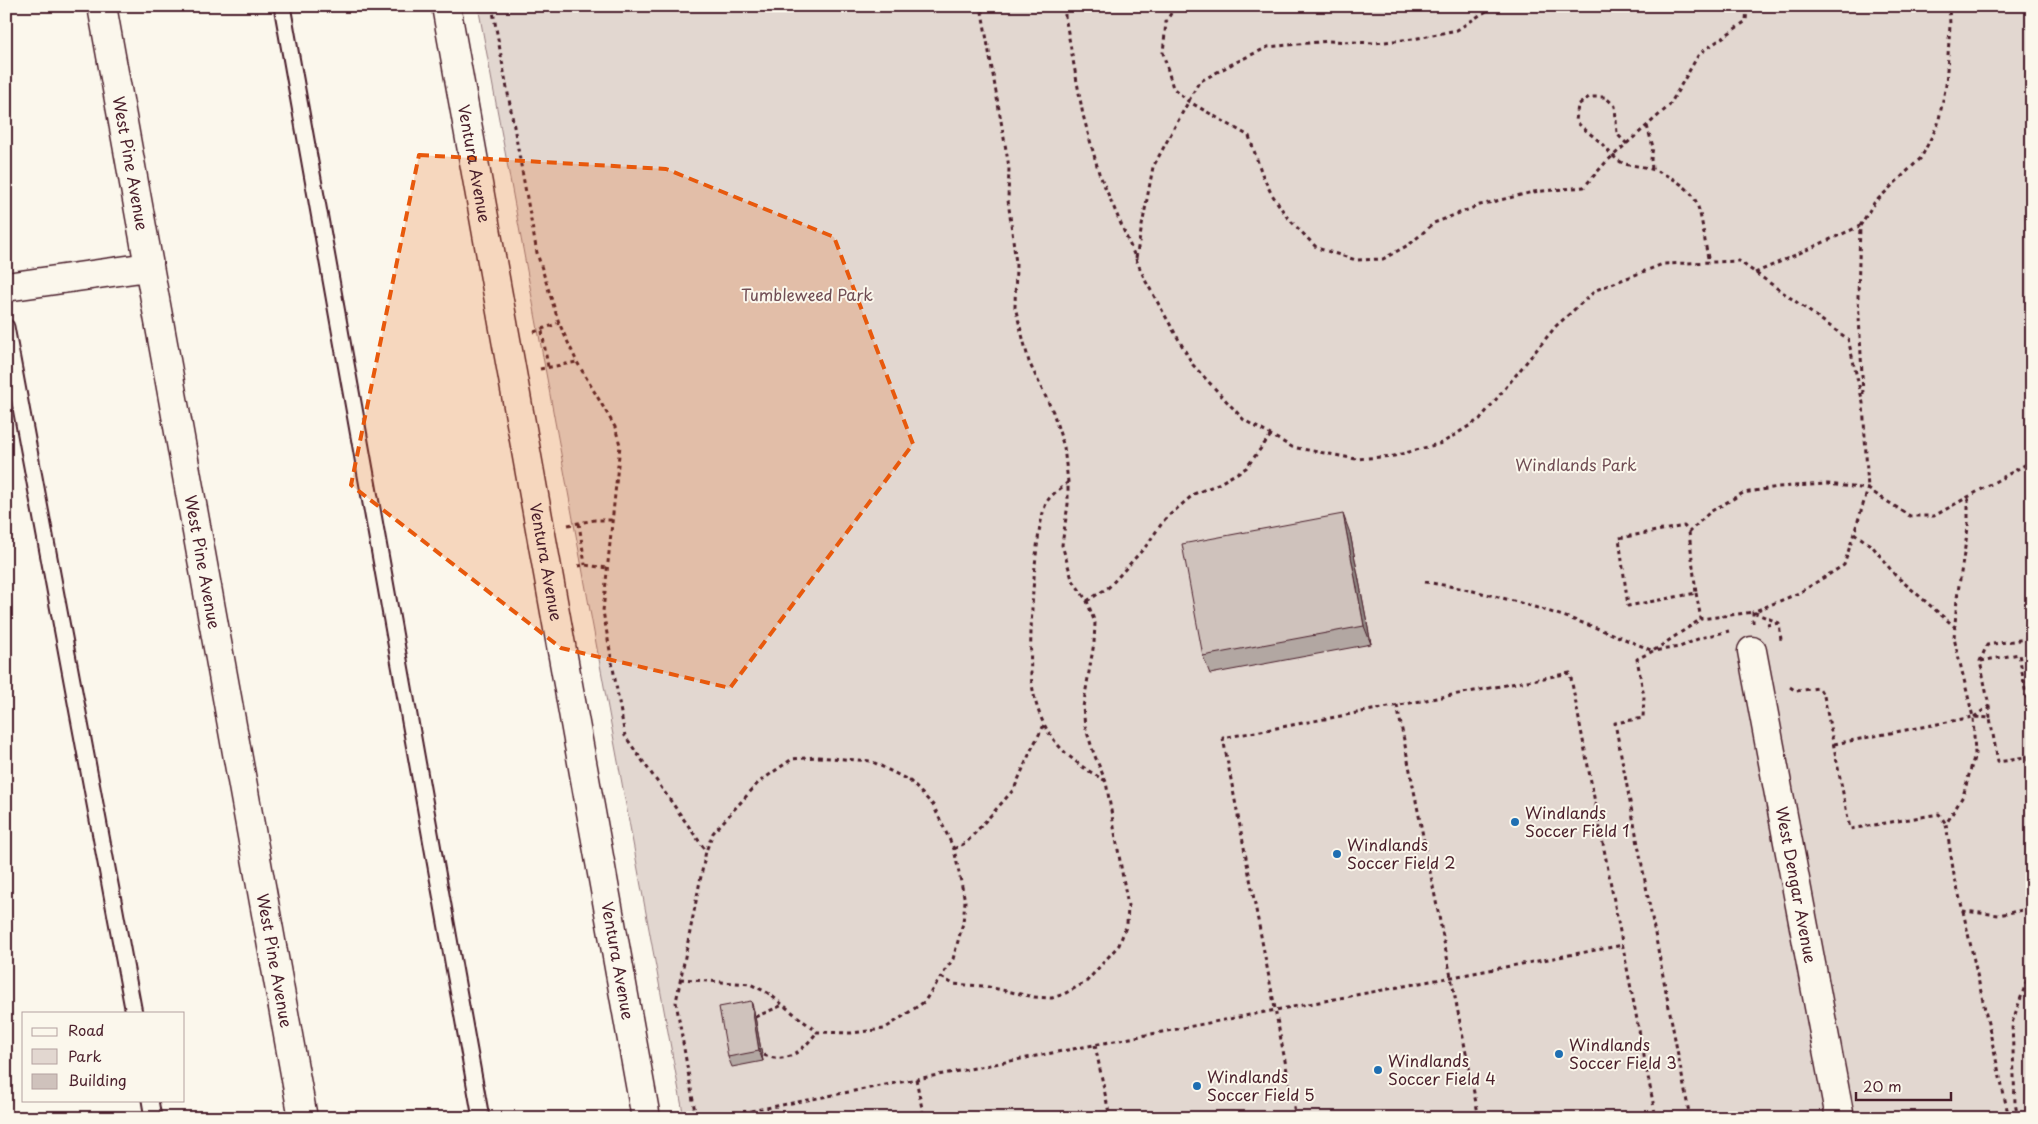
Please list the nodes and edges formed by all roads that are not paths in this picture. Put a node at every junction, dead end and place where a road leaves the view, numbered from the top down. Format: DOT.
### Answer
graph roads {
  1 [pos="102,6"];
  2 [pos="282,6"];
  3 [pos="446,6"];
  4 [pos="148,267"];
  5 [pos="6,287"];
  6 [pos="6,327"];
  7 [pos="1752,639"];
  8 [pos="134,1012"];
  9 [pos="150,1102"];
  10 [pos="153,1118"];
  11 [pos="303,1118"];
  12 [pos="481,1118"];
  13 [pos="646,1118"];
  14 [pos="1840,1118"];
  1 -- 4 [label="street, West Pine Avenue"];
  2 -- 12 [label="lane"];
  3 -- 13 [label="street, Ventura Avenue"];
  4 -- 5 [label="street"];
  4 -- 11 [label="street, West Pine Avenue"];
  6 -- 8 [label="lane"];
  7 -- 14 [label="street, West Dengar Avenue"];
  9 -- 10 [label="lane"];
}
